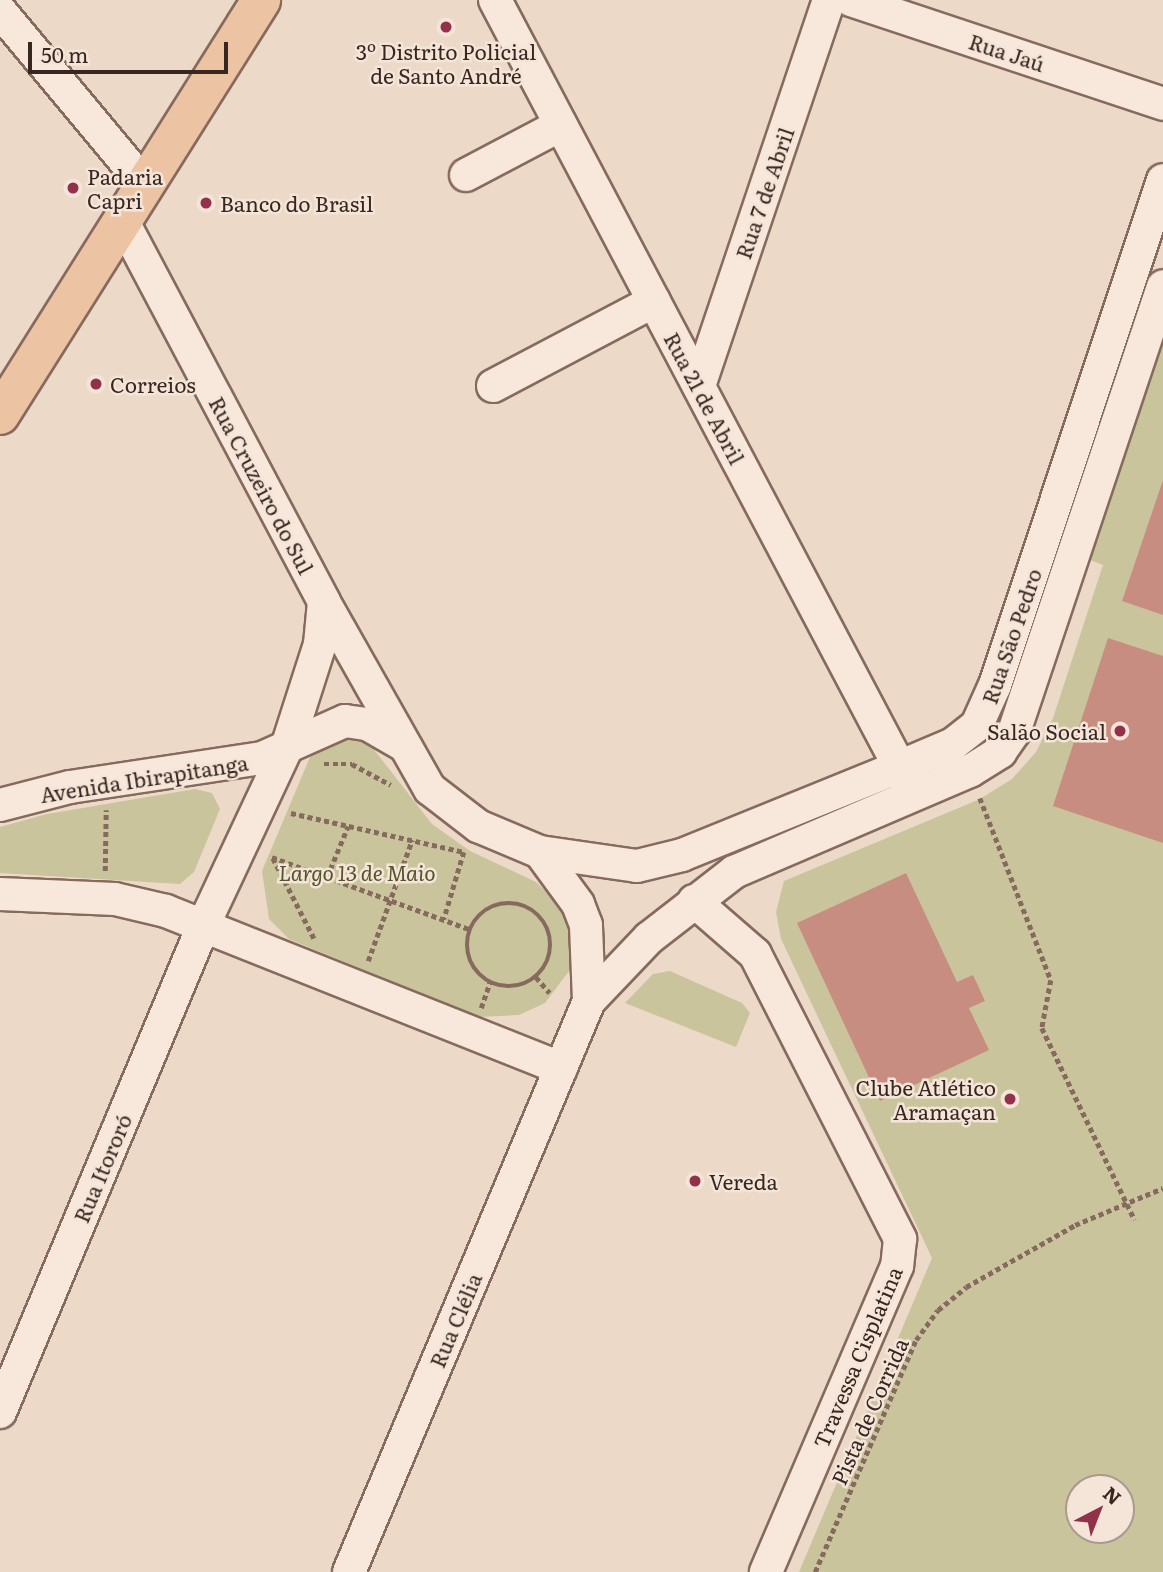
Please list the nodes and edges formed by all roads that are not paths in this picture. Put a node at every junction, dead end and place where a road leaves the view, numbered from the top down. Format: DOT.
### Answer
graph roads {
  1 [pos="261,0"];
  2 [pos="495,0"];
  3 [pos="829,0"];
  4 [pos="851,0"];
  5 [pos="0,11"];
  6 [pos="1163,104"];
  7 [pos="561,125"];
  8 [pos="466,176"];
  9 [pos="1163,180"];
  10 [pos="144,184"];
  11 [pos="122,220"];
  12 [pos="1163,286"];
  13 [pos="654,301"];
  14 [pos="493,386"];
  15 [pos="699,386"];
  16 [pos="0,415"];
  17 [pos="324,602"];
  18 [pos="401,744"];
  19 [pos="287,747"];
  20 [pos="899,767"];
  21 [pos="914,795"];
  22 [pos="0,805"];
  23 [pos="540,852"];
  24 [pos="0,894"];
  25 [pos="694,901"];
  26 [pos="204,924"];
  27 [pos="589,1001"];
  28 [pos="561,1068"];
  29 [pos="0,1412"];
  30 [pos="349,1572"];
  31 [pos="766,1572"];
  1 -- 10 [label="main road"];
  2 -- 7 [label="street, Rua 21 de Abril"];
  3 -- 15 [label="street, Rua 7 de Abril"];
  4 -- 6 [label="street, Rua Jaú"];
  5 -- 10 [label="street"];
  7 -- 8 [label="street"];
  7 -- 13 [label="street, Rua 21 de Abril"];
  9 -- 20 [label="street, Rua São Pedro"];
  10 -- 11 [label="main road"];
  11 -- 16 [label="main road"];
  11 -- 17 [label="street, Rua Cruzeiro do Sul"];
  12 -- 21 [label="street, Rua São Pedro"];
  13 -- 14 [label="street"];
  13 -- 15 [label="street, Rua 21 de Abril"];
  15 -- 20 [label="street, Rua 21 de Abril"];
  17 -- 18 [label="street, Rua Cruzeiro do Sul"];
  17 -- 19 [label="street"];
  18 -- 19 [label="street, Avenida Ibirapitanga"];
  18 -- 23 [label="street"];
  19 -- 22 [label="street, Avenida Ibirapitanga"];
  19 -- 26 [label="street"];
  20 -- 21 [label="street, Rua 21 de Abril"];
  20 -- 23 [label="street, Rua São Pedro"];
  21 -- 25 [label="street, Rua São Pedro"];
  23 -- 27 [label="street"];
  24 -- 26 [label="street"];
  25 -- 27 [label="street, Rua São Pedro"];
  25 -- 31 [label="street, Travessa Cisplatina"];
  26 -- 28 [label="street"];
  26 -- 29 [label="street, Rua Itororó"];
  27 -- 28 [label="street"];
  28 -- 30 [label="street, Rua Clélia"];
}
